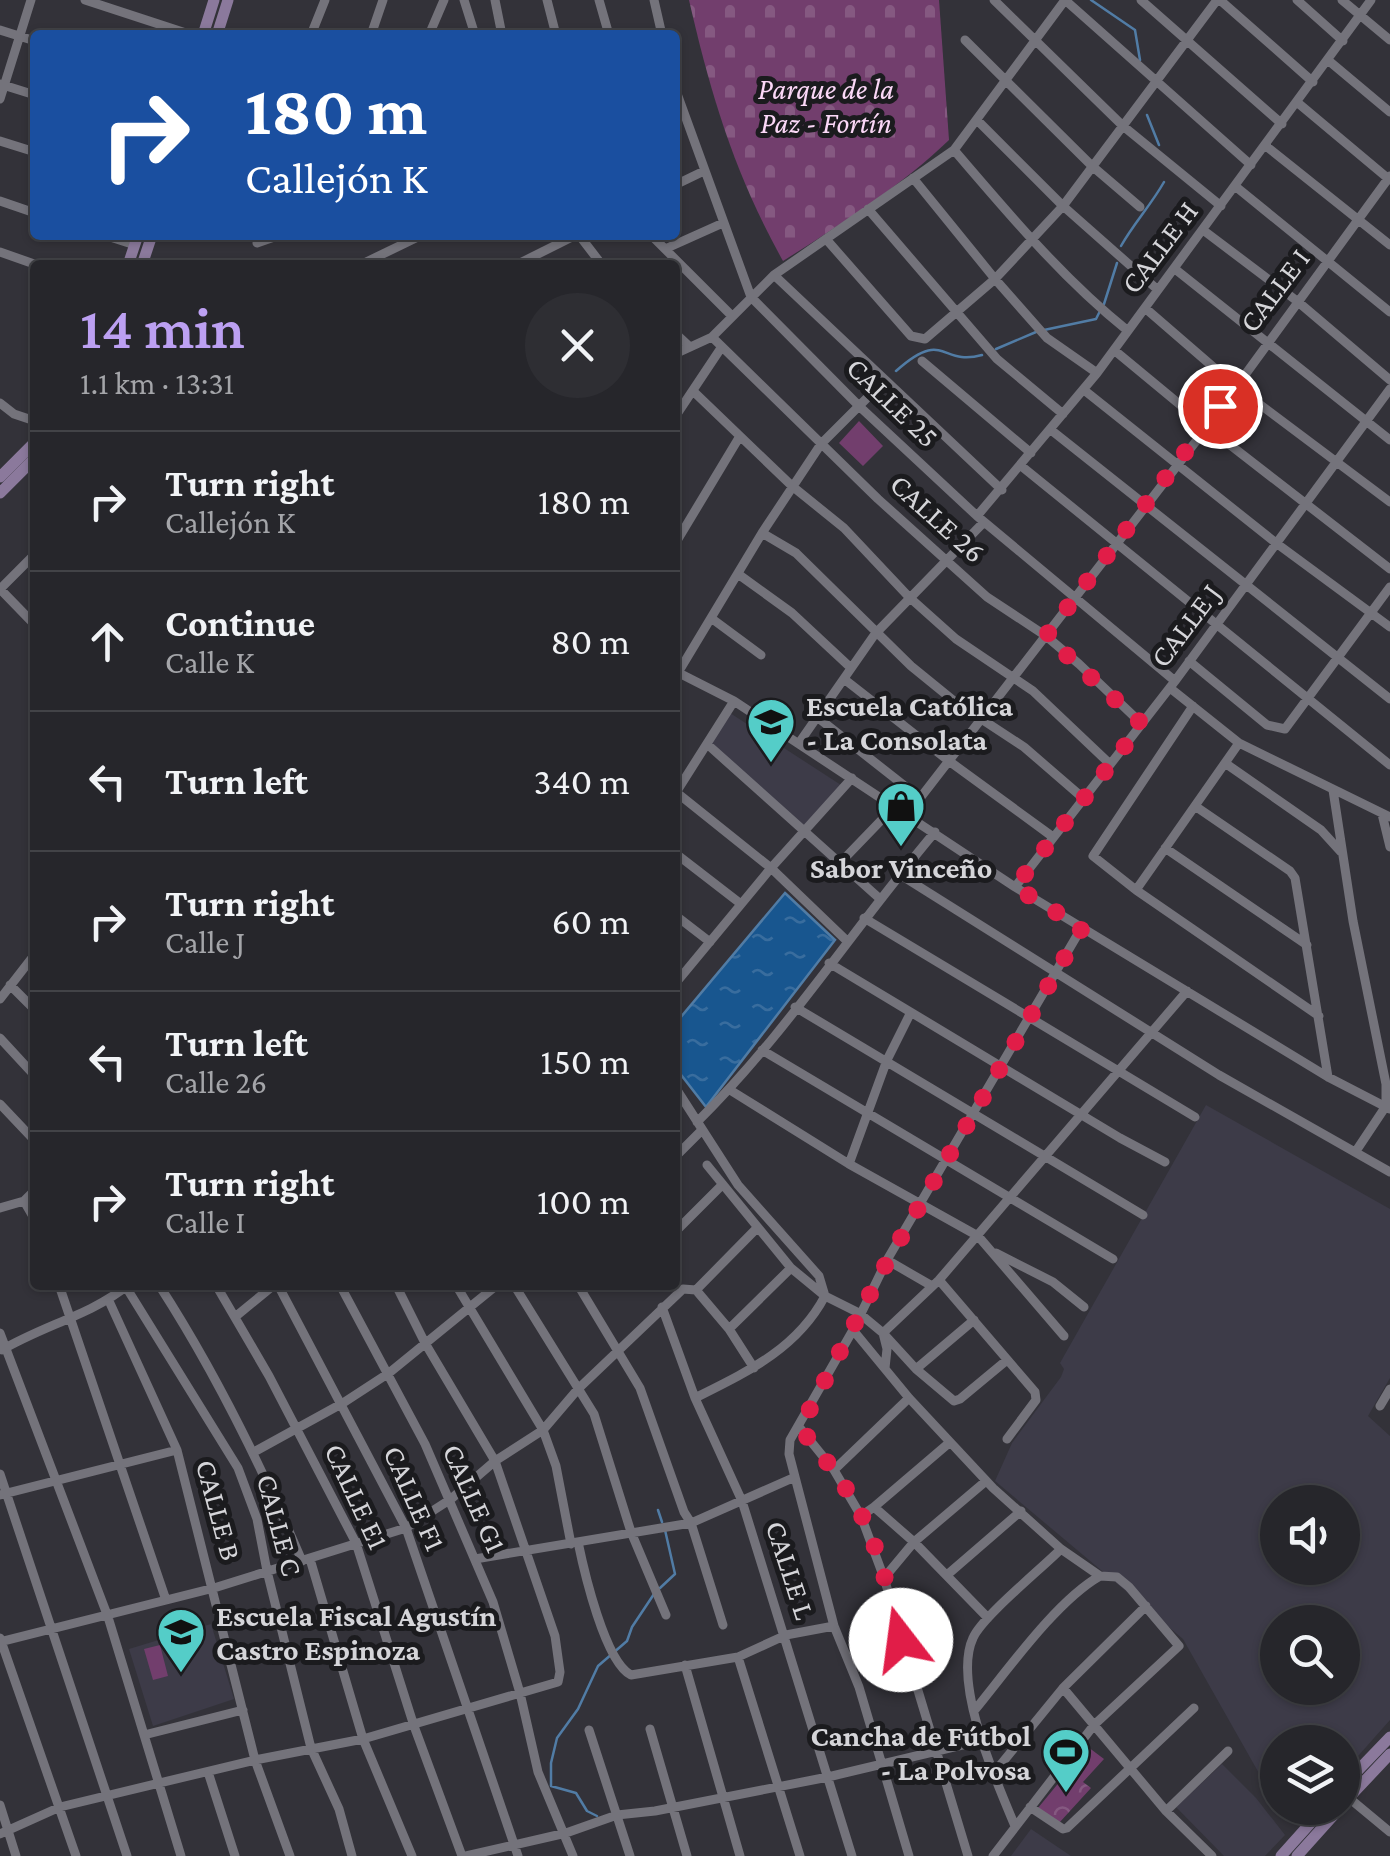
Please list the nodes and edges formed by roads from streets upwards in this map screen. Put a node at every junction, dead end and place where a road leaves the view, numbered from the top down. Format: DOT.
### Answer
graph roads {
  1 [pos="32,0"];
  2 [pos="86,0"];
  3 [pos="214,0"];
  4 [pos="228,0"];
  5 [pos="325,0"];
  6 [pos="383,0"];
  7 [pos="444,0"];
  8 [pos="464,0"];
  9 [pos="495,0"];
  10 [pos="547,0"];
  11 [pos="599,0"];
  12 [pos="654,0"];
  13 [pos="994,0"];
  14 [pos="1065,0"];
  15 [pos="1140,0"];
  16 [pos="1218,0"];
  17 [pos="1297,0"];
  18 [pos="1342,0"];
  19 [pos="1370,0"];
  20 [pos="1360,15"];
  21 [pos="0,30"];
  22 [pos="177,30"];
  23 [pos="205,30"];
  24 [pos="219,30"];
  25 [pos="313,30"];
  26 [pos="373,30"];
  27 [pos="431,30"];
  28 [pos="473,30"];
  29 [pos="501,30"];
  30 [pos="555,30"];
  31 [pos="608,30"];
  32 [pos="661,30"];
  33 [pos="20,36"];
  34 [pos="30,39"];
  35 [pos="964,40"];
  36 [pos="1390,40"];
  37 [pos="1036,41"];
  38 [pos="1186,41"];
  39 [pos="1343,41"];
  40 [pos="1329,60"];
  41 [pos="1007,80"];
  42 [pos="1155,82"];
  43 [pos="1313,82"];
  44 [pos="2,85"];
  45 [pos="30,93"];
  46 [pos="0,99"];
  47 [pos="1298,103"];
  48 [pos="1390,112"];
  49 [pos="680,117"];
  50 [pos="977,120"];
  51 [pos="1282,124"];
  52 [pos="1123,126"];
  53 [pos="0,141"];
  54 [pos="1266,146"];
  55 [pos="30,150"];
  56 [pos="954,150"];
  57 [pos="1252,165"];
  58 [pos="1092,166"];
  59 [pos="704,171"];
  60 [pos="913,178"];
  61 [pos="1390,178"];
  62 [pos="680,183"];
  63 [pos="1236,186"];
  64 [pos="0,201"];
  65 [pos="1063,206"];
  66 [pos="1140,206"];
  67 [pos="1221,206"];
  68 [pos="868,209"];
  69 [pos="30,210"];
  70 [pos="1359,218"];
  71 [pos="723,223"];
  72 [pos="1203,230"];
  73 [pos="826,238"];
  74 [pos="267,240"];
  75 [pos="412,240"];
  76 [pos="567,240"];
  77 [pos="581,240"];
  78 [pos="655,240"];
  79 [pos="1032,241"];
  80 [pos="257,244"];
  81 [pos="1390,244"];
  82 [pos="664,249"];
  83 [pos="0,252"];
  84 [pos="370,260"];
  85 [pos="526,260"];
  86 [pos="598,260"];
  87 [pos="675,260"];
  88 [pos="1328,260"];
  89 [pos="30,263"];
  90 [pos="680,265"];
  91 [pos="1175,269"];
  92 [pos="774,275"];
  93 [pos="994,279"];
  94 [pos="1158,290"];
  95 [pos="751,297"];
  96 [pos="1298,300"];
  97 [pos="1145,308"];
  98 [pos="956,310"];
  99 [pos="1390,312"];
  100 [pos="732,316"];
  101 [pos="1128,331"];
  102 [pos="712,337"];
  103 [pos="680,338"];
  104 [pos="1267,341"];
  105 [pos="690,347"];
  106 [pos="721,348"];
  107 [pos="1114,350"];
  108 [pos="680,352"];
  109 [pos="922,361"];
  110 [pos="1097,373"];
  111 [pos="1390,380"];
  112 [pos="884,382"];
  113 [pos="1234,385"];
  114 [pos="1390,389"];
  115 [pos="1084,390"];
  116 [pos="693,391"];
  117 [pos="0,403"];
  118 [pos="860,407"];
  119 [pos="680,410"];
  120 [pos="1063,414"];
  121 [pos="30,419"];
  122 [pos="1366,421"];
  123 [pos="1206,427"];
  124 [pos="1051,430"];
  125 [pos="740,436"];
  126 [pos="1390,440"];
  127 [pos="821,444"];
  128 [pos="30,447"];
  129 [pos="1031,453"];
  130 [pos="1336,462"];
  131 [pos="30,463"];
  132 [pos="1176,463"];
  133 [pos="1020,465"];
  134 [pos="0,477"];
  135 [pos="792,486"];
  136 [pos="1002,490"];
  137 [pos="0,493"];
  138 [pos="1390,502"];
  139 [pos="1306,503"];
  140 [pos="1145,505"];
  141 [pos="981,518"];
  142 [pos="762,533"];
  143 [pos="680,536"];
  144 [pos="1117,543"];
  145 [pos="1276,543"];
  146 [pos="30,559"];
  147 [pos="945,559"];
  148 [pos="1390,569"];
  149 [pos="738,574"];
  150 [pos="1245,585"];
  151 [pos="1390,587"];
  152 [pos="0,589"];
  153 [pos="909,597"];
  154 [pos="1076,597"];
  155 [pos="1372,611"];
  156 [pos="711,618"];
  157 [pos="30,620"];
  158 [pos="1217,624"];
  159 [pos="1390,627"];
  160 [pos="876,634"];
  161 [pos="1046,636"];
  162 [pos="761,654"];
  163 [pos="1338,658"];
  164 [pos="1190,661"];
  165 [pos="680,668"];
  166 [pos="852,668"];
  167 [pos="680,676"];
  168 [pos="1013,678"];
  169 [pos="844,679"];
  170 [pos="1172,684"];
  171 [pos="1308,697"];
  172 [pos="1390,699"];
  173 [pos="734,701"];
  174 [pos="1193,706"];
  175 [pos="817,717"];
  176 [pos="982,720"];
  177 [pos="1142,724"];
  178 [pos="799,743"];
  179 [pos="1239,743"];
  180 [pos="707,744"];
  181 [pos="948,761"];
  182 [pos="1110,764"];
  183 [pos="1225,764"];
  184 [pos="1390,765"];
  185 [pos="852,778"];
  186 [pos="680,787"];
  187 [pos="1333,790"];
  188 [pos="680,796"];
  189 [pos="920,798"];
  190 [pos="1084,798"];
  191 [pos="1195,806"];
  192 [pos="894,807"];
  193 [pos="907,815"];
  194 [pos="1386,815"];
  195 [pos="804,831"];
  196 [pos="934,832"];
  197 [pos="1053,837"];
  198 [pos="1165,848"];
  199 [pos="1390,848"];
  200 [pos="1343,854"];
  201 [pos="680,858"];
  202 [pos="840,862"];
  203 [pos="770,868"];
  204 [pos="899,874"];
  205 [pos="1015,887"];
  206 [pos="1136,890"];
  207 [pos="879,898"];
  208 [pos="740,904"];
  209 [pos="864,918"];
  210 [pos="680,919"];
  211 [pos="1082,928"];
  212 [pos="847,941"];
  213 [pos="710,942"];
  214 [pos="1307,945"];
  215 [pos="30,960"];
  216 [pos="829,964"];
  217 [pos="1055,973"];
  218 [pos="680,975"];
  219 [pos="10,985"];
  220 [pos="1186,991"];
  221 [pos="0,998"];
  222 [pos="30,1005"];
  223 [pos="795,1007"];
  224 [pos="910,1014"];
  225 [pos="1320,1016"];
  226 [pos="1028,1019"];
  227 [pos="1151,1034"];
  228 [pos="0,1038"];
  229 [pos="762,1050"];
  230 [pos="887,1060"];
  231 [pos="1002,1065"];
  232 [pos="30,1071"];
  233 [pos="1117,1072"];
  234 [pos="1328,1077"];
  235 [pos="730,1090"];
  236 [pos="680,1095"];
  237 [pos="0,1104"];
  238 [pos="1388,1108"];
  239 [pos="870,1111"];
  240 [pos="974,1112"];
  241 [pos="1082,1114"];
  242 [pos="1195,1117"];
  243 [pos="699,1126"];
  244 [pos="30,1137"];
  245 [pos="680,1151"];
  246 [pos="1356,1152"];
  247 [pos="1045,1157"];
  248 [pos="946,1159"];
  249 [pos="1165,1162"];
  250 [pos="850,1164"];
  251 [pos="707,1165"];
  252 [pos="1390,1172"];
  253 [pos="722,1185"];
  254 [pos="1010,1198"];
  255 [pos="920,1204"];
  256 [pos="0,1208"];
  257 [pos="30,1211"];
  258 [pos="1143,1214"];
  259 [pos="680,1227"];
  260 [pos="757,1228"];
  261 [pos="978,1236"];
  262 [pos="993,1252"];
  263 [pos="1113,1259"];
  264 [pos="888,1260"];
  265 [pos="791,1268"];
  266 [pos="935,1283"];
  267 [pos="680,1285"];
  268 [pos="61,1290"];
  269 [pos="119,1290"];
  270 [pos="124,1290"];
  271 [pos="162,1290"];
  272 [pos="219,1290"];
  273 [pos="270,1290"];
  274 [pos="279,1290"];
  275 [pos="343,1290"];
  276 [pos="398,1290"];
  277 [pos="459,1290"];
  278 [pos="491,1290"];
  279 [pos="517,1290"];
  280 [pos="581,1290"];
  281 [pos="675,1290"];
  282 [pos="696,1290"];
  283 [pos="825,1296"];
  284 [pos="109,1300"];
  285 [pos="662,1307"];
  286 [pos="1084,1307"];
  287 [pos="469,1308"];
  288 [pos="859,1313"];
  289 [pos="70,1315"];
  290 [pos="235,1318"];
  291 [pos="974,1320"];
  292 [pos="729,1329"];
  293 [pos="853,1330"];
  294 [pos="882,1332"];
  295 [pos="0,1334"];
  296 [pos="1064,1336"];
  297 [pos="425,1343"];
  298 [pos="2,1350"];
  299 [pos="616,1352"];
  300 [pos="1007,1360"];
  301 [pos="754,1368"];
  302 [pos="886,1368"];
  303 [pos="916,1369"];
  304 [pos="388,1373"];
  305 [pos="1390,1388"];
  306 [pos="578,1389"];
  307 [pos="695,1398"];
  308 [pos="909,1398"];
  309 [pos="342,1403"];
  310 [pos="1380,1406"];
  311 [pos="800,1428"];
  312 [pos="297,1429"];
  313 [pos="543,1430"];
  314 [pos="1007,1439"];
  315 [pos="949,1443"];
  316 [pos="177,1450"];
  317 [pos="254,1452"];
  318 [pos="495,1461"];
  319 [pos="119,1466"];
  320 [pos="834,1470"];
  321 [pos="0,1474"];
  322 [pos="795,1476"];
  323 [pos="986,1481"];
  324 [pos="57,1483"];
  325 [pos="4,1494"];
  326 [pos="450,1499"];
  327 [pos="742,1501"];
  328 [pos="874,1507"];
  329 [pos="1021,1511"];
  330 [pos="862,1516"];
  331 [pos="692,1523"];
  332 [pos="406,1528"];
  333 [pos="630,1532"];
  334 [pos="914,1542"];
  335 [pos="356,1543"];
  336 [pos="575,1543"];
  337 [pos="1061,1549"];
  338 [pos="524,1553"];
  339 [pos="475,1559"];
  340 [pos="306,1560"];
  341 [pos="267,1571"];
  342 [pos="947,1575"];
  343 [pos="1100,1576"];
  344 [pos="884,1578"];
  345 [pos="214,1588"];
  346 [pos="166,1600"];
  347 [pos="1146,1606"];
  348 [pos="666,1615"];
  349 [pos="108,1617"];
  350 [pos="988,1618"];
  351 [pos="722,1626"];
  352 [pos="834,1626"];
  353 [pos="50,1630"];
  354 [pos="786,1636"];
  355 [pos="0,1640"];
  356 [pos="738,1658"];
  357 [pos="684,1666"];
  358 [pos="1062,1688"];
  359 [pos="520,1692"];
  360 [pos="1194,1708"];
  361 [pos="467,1709"];
  362 [pos="243,1710"];
  363 [pos="974,1711"];
  364 [pos="1094,1725"];
  365 [pos="414,1726"];
  366 [pos="650,1728"];
  367 [pos="590,1730"];
  368 [pos="144,1735"];
  369 [pos="1390,1737"];
  370 [pos="363,1740"];
  371 [pos="980,1741"];
  372 [pos="311,1748"];
  373 [pos="1228,1751"];
  374 [pos="935,1753"];
  375 [pos="255,1760"];
  376 [pos="1388,1760"];
  377 [pos="882,1763"];
  378 [pos="1130,1768"];
  379 [pos="208,1772"];
  380 [pos="993,1774"];
  381 [pos="828,1776"];
  382 [pos="1360,1778"];
  383 [pos="158,1783"];
  384 [pos="780,1786"];
  385 [pos="1360,1786"];
  386 [pos="108,1794"];
  387 [pos="724,1798"];
  388 [pos="0,1805"];
  389 [pos="60,1807"];
  390 [pos="673,1808"];
  391 [pos="1030,1808"];
  392 [pos="1166,1811"];
  393 [pos="1360,1812"];
  394 [pos="617,1815"];
  395 [pos="1309,1825"];
  396 [pos="1323,1825"];
  397 [pos="1015,1826"];
  398 [pos="4,1832"];
  399 [pos="1390,1832"];
  400 [pos="566,1833"];
  401 [pos="514,1844"];
  402 [pos="16,1856"];
  403 [pos="76,1856"];
  404 [pos="127,1856"];
  405 [pos="181,1856"];
  406 [pos="235,1856"];
  407 [pos="290,1856"];
  408 [pos="352,1856"];
  409 [pos="412,1856"];
  410 [pos="464,1856"];
  411 [pos="518,1856"];
  412 [pos="574,1856"];
  413 [pos="630,1856"];
  414 [pos="687,1856"];
  415 [pos="740,1856"];
  416 [pos="800,1856"];
  417 [pos="852,1856"];
  418 [pos="909,1856"];
  419 [pos="968,1856"];
  420 [pos="994,1856"];
  421 [pos="1212,1856"];
  422 [pos="1281,1856"];
  423 [pos="1297,1856"];
  1 -- 33 [label="street"];
  2 -- 22 [label="street"];
  3 -- 23 [label="street"];
  4 -- 24 [label="street"];
  5 -- 25 [label="street"];
  6 -- 26 [label="street"];
  7 -- 27 [label="street"];
  8 -- 28 [label="street"];
  9 -- 29 [label="street"];
  10 -- 30 [label="street"];
  11 -- 31 [label="street"];
  12 -- 32 [label="street"];
  13 -- 37 [label="street"];
  14 -- 37 [label="street"];
  14 -- 42 [label="street"];
  15 -- 38 [label="street"];
  16 -- 38 [label="street"];
  16 -- 43 [label="street"];
  17 -- 39 [label="street"];
  18 -- 20 [label="street"];
  19 -- 20 [label="street, CALLE H"];
  20 -- 36 [label="street"];
  20 -- 39 [label="street, CALLE H"];
  21 -- 33 [label="street"];
  33 -- 34 [label="street"];
  33 -- 44 [label="street"];
  35 -- 41 [label="street"];
  37 -- 41 [label="street"];
  37 -- 52 [label="street"];
  38 -- 42 [label="street"];
  38 -- 51 [label="street"];
  39 -- 40 [label="street, CALLE H"];
  40 -- 43 [label="street, CALLE H"];
  40 -- 48 [label="street"];
  41 -- 50 [label="street"];
  41 -- 58 [label="street"];
  42 -- 52 [label="street"];
  42 -- 57 [label="street"];
  43 -- 47 [label="street, CALLE H"];
  44 -- 45 [label="street"];
  44 -- 46 [label="street"];
  47 -- 51 [label="street, CALLE H"];
  47 -- 61 [label="street"];
  49 -- 59 [label="street, CALLE 25"];
  50 -- 56 [label="street"];
  50 -- 65 [label="street"];
  51 -- 54 [label="street, CALLE H"];
  52 -- 58 [label="street"];
  52 -- 67 [label="street"];
  53 -- 55 [label="street"];
  54 -- 57 [label="street, CALLE H"];
  54 -- 70 [label="street"];
  56 -- 60 [label="street"];
  56 -- 79 [label="street"];
  57 -- 63 [label="street, CALLE H"];
  58 -- 65 [label="street"];
  58 -- 66 [label="street"];
  59 -- 62 [label="street"];
  59 -- 71 [label="street, CALLE 25"];
  60 -- 68 [label="street"];
  60 -- 93 [label="street"];
  61 -- 70 [label="street, CALLE I"];
  63 -- 67 [label="street, CALLE H"];
  63 -- 88 [label="street"];
  64 -- 69 [label="street"];
  65 -- 79 [label="street"];
  65 -- 94 [label="street"];
  67 -- 72 [label="street, CALLE H"];
  68 -- 73 [label="street"];
  68 -- 98 [label="street"];
  70 -- 81 [label="street"];
  70 -- 88 [label="street, CALLE I"];
  71 -- 82 [label="street"];
  71 -- 95 [label="street, CALLE 25"];
  72 -- 91 [label="street, CALLE H"];
  72 -- 96 [label="street"];
  73 -- 92 [label="street"];
  73 -- 98 [label="street"];
  74 -- 80 [label="street"];
  75 -- 84 [label="street"];
  76 -- 85 [label="street"];
  77 -- 86 [label="street"];
  78 -- 82 [label="street"];
  79 -- 93 [label="street"];
  79 -- 101 [label="street"];
  82 -- 87 [label="street"];
  83 -- 89 [label="street"];
  88 -- 96 [label="street, CALLE I"];
  88 -- 99 [label="street"];
  90 -- 100 [label="street"];
  91 -- 94 [label="street, CALLE H"];
  91 -- 104 [label="street"];
  92 -- 95 [label="street"];
  92 -- 112 [label="street"];
  93 -- 98 [label="street"];
  93 -- 110 [label="street"];
  94 -- 97 [label="street, CALLE H"];
  95 -- 100 [label="street"];
  95 -- 118 [label="street, CALLE 25"];
  96 -- 104 [label="street, CALLE I"];
  96 -- 111 [label="street"];
  97 -- 101 [label="street, CALLE H"];
  97 -- 113 [label="street"];
  98 -- 120 [label="street"];
  100 -- 102 [label="street"];
  101 -- 107 [label="street, CALLE H"];
  102 -- 105 [label="street"];
  102 -- 106 [label="street, CALLE 26"];
  103 -- 105 [label="street"];
  104 -- 113 [label="street, CALLE I"];
  104 -- 122 [label="street"];
  105 -- 108 [label="street"];
  106 -- 116 [label="street"];
  106 -- 127 [label="street, CALLE 26"];
  107 -- 110 [label="street, CALLE H"];
  107 -- 123 [label="street"];
  109 -- 129 [label="street"];
  110 -- 115 [label="street, CALLE H"];
  112 -- 118 [label="street"];
  112 -- 136 [label="street"];
  113 -- 123 [label="street, CALLE I"];
  113 -- 130 [label="street"];
  114 -- 122 [label="street, CALLE J"];
  115 -- 120 [label="street, CALLE H"];
  115 -- 132 [label="street"];
  116 -- 119 [label="street"];
  116 -- 125 [label="street"];
  117 -- 121 [label="street"];
  118 -- 127 [label="street"];
  118 -- 141 [label="street, CALLE 25"];
  120 -- 124 [label="street, CALLE H"];
  122 -- 126 [label="street"];
  122 -- 130 [label="street, CALLE J"];
  123 -- 132 [label="street, CALLE I"];
  123 -- 139 [label="street"];
  124 -- 129 [label="street, CALLE H"];
  124 -- 140 [label="street"];
  125 -- 135 [label="street"];
  125 -- 143 [label="street"];
  127 -- 135 [label="street"];
  127 -- 147 [label="street, CALLE 26"];
  128 -- 134 [label="street"];
  129 -- 133 [label="street, CALLE H"];
  130 -- 138 [label="street"];
  130 -- 139 [label="street, CALLE J"];
  131 -- 137 [label="street"];
  132 -- 140 [label="street, CALLE I"];
  132 -- 145 [label="street"];
  133 -- 136 [label="street, CALLE H"];
  133 -- 144 [label="street"];
  135 -- 142 [label="street"];
  135 -- 153 [label="street"];
  136 -- 141 [label="street, CALLE H"];
  139 -- 145 [label="street, CALLE J"];
  139 -- 148 [label="street"];
  140 -- 144 [label="street, CALLE I"];
  140 -- 150 [label="street"];
  141 -- 147 [label="street, CALLE H"];
  141 -- 154 [label="street, CALLE 25"];
  142 -- 149 [label="street"];
  142 -- 160 [label="street"];
  144 -- 154 [label="street, CALLE I"];
  144 -- 158 [label="street"];
  145 -- 150 [label="street, CALLE J"];
  145 -- 155 [label="street"];
  146 -- 152 [label="street"];
  147 -- 153 [label="street, CALLE H"];
  147 -- 161 [label="street, CALLE 26"];
  149 -- 156 [label="street"];
  149 -- 166 [label="street"];
  150 -- 158 [label="street, CALLE J"];
  150 -- 163 [label="street"];
  151 -- 155 [label="street"];
  152 -- 157 [label="street"];
  153 -- 160 [label="street, CALLE H"];
  153 -- 168 [label="street"];
  154 -- 161 [label="street, CALLE I"];
  154 -- 170 [label="street, CALLE 25"];
  155 -- 159 [label="street"];
  155 -- 163 [label="street"];
  156 -- 162 [label="street"];
  156 -- 165 [label="street"];
  158 -- 164 [label="street, CALLE J"];
  158 -- 171 [label="street"];
  160 -- 166 [label="street, CALLE H"];
  160 -- 176 [label="street"];
  161 -- 168 [label="street, CALLE I"];
  161 -- 177 [label="street, CALLE 26"];
  163 -- 171 [label="street"];
  163 -- 172 [label="street"];
  164 -- 170 [label="street, CALLE J"];
  164 -- 171 [label="street"];
  166 -- 169 [label="street, CALLE H"];
  167 -- 173 [label="street"];
  168 -- 176 [label="street, CALLE I"];
  168 -- 182 [label="street"];
  169 -- 175 [label="street, CALLE H"];
  169 -- 181 [label="street"];
  170 -- 174 [label="street, CALLE 25"];
  170 -- 177 [label="street, CALLE J"];
  171 -- 184 [label="street"];
  173 -- 178 [label="street"];
  173 -- 180 [label="street"];
  174 -- 179 [label="street, CALLE 25"];
  174 -- 206 [label="street"];
  175 -- 178 [label="street, CALLE H"];
  175 -- 189 [label="street"];
  176 -- 181 [label="street, CALLE I"];
  176 -- 190 [label="street"];
  177 -- 182 [label="street, CALLE J"];
  178 -- 185 [label="street"];
  179 -- 183 [label="street"];
  179 -- 187 [label="street, CALLE 25"];
  180 -- 186 [label="street"];
  180 -- 195 [label="street"];
  181 -- 189 [label="street, CALLE I"];
  181 -- 197 [label="street"];
  182 -- 190 [label="street, CALLE J"];
  183 -- 191 [label="street"];
  183 -- 200 [label="street"];
  185 -- 192 [label="street"];
  185 -- 195 [label="street"];
  187 -- 194 [label="street, CALLE 25"];
  187 -- 200 [label="street"];
  188 -- 203 [label="street"];
  189 -- 193 [label="street, CALLE I"];
  190 -- 197 [label="street, CALLE J"];
  191 -- 198 [label="street"];
  191 -- 214 [label="street"];
  192 -- 193 [label="street"];
  192 -- 202 [label="street"];
  193 -- 196 [label="street"];
  194 -- 199 [label="street"];
  195 -- 202 [label="street"];
  195 -- 203 [label="street"];
  196 -- 204 [label="street"];
  196 -- 205 [label="street"];
  197 -- 205 [label="street, CALLE J"];
  198 -- 206 [label="street"];
  198 -- 214 [label="street"];
  200 -- 238 [label="street"];
  201 -- 208 [label="street"];
  202 -- 207 [label="street"];
  203 -- 208 [label="street"];
  203 -- 212 [label="street"];
  204 -- 207 [label="street"];
  204 -- 217 [label="street"];
  205 -- 211 [label="street"];
  206 -- 225 [label="street"];
  207 -- 209 [label="street"];
  208 -- 213 [label="street"];
  209 -- 212 [label="street"];
  209 -- 226 [label="street"];
  210 -- 213 [label="street"];
  211 -- 217 [label="street"];
  211 -- 220 [label="street"];
  212 -- 216 [label="street"];
  213 -- 218 [label="street"];
  214 -- 225 [label="street"];
  215 -- 219 [label="street"];
  216 -- 223 [label="street"];
  216 -- 224 [label="street"];
  217 -- 226 [label="street"];
  217 -- 227 [label="street"];
  219 -- 221 [label="street"];
  219 -- 222 [label="street"];
  220 -- 227 [label="street"];
  220 -- 234 [label="street"];
  223 -- 229 [label="street"];
  223 -- 230 [label="street"];
  224 -- 230 [label="street"];
  224 -- 231 [label="street"];
  225 -- 234 [label="street"];
  226 -- 231 [label="street"];
  226 -- 233 [label="street"];
  227 -- 233 [label="street"];
  227 -- 246 [label="street"];
  228 -- 232 [label="street"];
  229 -- 235 [label="street"];
  229 -- 239 [label="street"];
  230 -- 239 [label="street"];
  230 -- 240 [label="street"];
  231 -- 240 [label="street"];
  231 -- 241 [label="street"];
  233 -- 241 [label="street"];
  233 -- 242 [label="street"];
  234 -- 238 [label="street"];
  235 -- 243 [label="street"];
  235 -- 250 [label="street"];
  236 -- 243 [label="street"];
  237 -- 244 [label="street"];
  238 -- 246 [label="street"];
  239 -- 248 [label="street"];
  239 -- 250 [label="street"];
  240 -- 247 [label="street"];
  240 -- 248 [label="street"];
  241 -- 247 [label="street"];
  241 -- 249 [label="street"];
  243 -- 245 [label="street"];
  243 -- 283 [label="street"];
  246 -- 252 [label="street"];
  247 -- 254 [label="street"];
  247 -- 258 [label="street"];
  248 -- 254 [label="street"];
  248 -- 255 [label="street"];
  250 -- 255 [label="street"];
  251 -- 253 [label="street"];
  253 -- 259 [label="street"];
  253 -- 260 [label="street"];
  254 -- 261 [label="street"];
  254 -- 263 [label="street"];
  255 -- 261 [label="street"];
  255 -- 264 [label="street"];
  256 -- 257 [label="street"];
  260 -- 265 [label="street"];
  260 -- 282 [label="street"];
  261 -- 262 [label="street"];
  261 -- 266 [label="street"];
  262 -- 286 [label="street"];
  262 -- 296 [label="street"];
  264 -- 266 [label="street"];
  264 -- 288 [label="street"];
  265 -- 283 [label="street"];
  265 -- 292 [label="street"];
  266 -- 291 [label="street"];
  266 -- 294 [label="street"];
  267 -- 282 [label="street"];
  268 -- 289 [label="street"];
  269 -- 284 [label="street"];
  270 -- 341 [label="street, CALLE C"];
  271 -- 317 [label="street"];
  272 -- 290 [label="street, CALLE E1"];
  273 -- 290 [label="street"];
  274 -- 309 [label="street, CALLE F1"];
  275 -- 304 [label="street, CALLE G1"];
  276 -- 297 [label="street"];
  277 -- 287 [label="street"];
  278 -- 287 [label="street"];
  279 -- 306 [label="street"];
  280 -- 299 [label="street"];
  281 -- 285 [label="street"];
  282 -- 292 [label="street"];
  283 -- 288 [label="street"];
  283 -- 301 [label="street"];
  284 -- 289 [label="street"];
  284 -- 316 [label="street, CALLE B"];
  285 -- 299 [label="street"];
  285 -- 307 [label="street, CALLE L"];
  287 -- 297 [label="street"];
  287 -- 313 [label="street"];
  288 -- 293 [label="street"];
  288 -- 294 [label="street"];
  289 -- 298 [label="street"];
  289 -- 319 [label="street"];
  290 -- 312 [label="street, CALLE E1"];
  291 -- 300 [label="street"];
  291 -- 303 [label="street"];
  292 -- 301 [label="street"];
  293 -- 302 [label="street"];
  293 -- 311 [label="street"];
  294 -- 302 [label="street"];
  294 -- 303 [label="street"];
  295 -- 298 [label="street"];
  297 -- 304 [label="street"];
  297 -- 318 [label="street"];
  298 -- 324 [label="street"];
  299 -- 306 [label="street"];
  299 -- 331 [label="street"];
  300 -- 303 [label="street"];
  300 -- 314 [label="street"];
  301 -- 307 [label="street"];
  302 -- 308 [label="street"];
  304 -- 309 [label="street"];
  304 -- 326 [label="street, CALLE G1"];
  305 -- 310 [label="street"];
  306 -- 313 [label="street"];
  306 -- 333 [label="street"];
  307 -- 327 [label="street, CALLE L"];
  308 -- 315 [label="street"];
  308 -- 320 [label="street"];
  309 -- 312 [label="street"];
  309 -- 332 [label="street, CALLE F1"];
  311 -- 320 [label="street"];
  311 -- 322 [label="street"];
  312 -- 317 [label="street"];
  312 -- 335 [label="street, CALLE E1"];
  313 -- 318 [label="street"];
  313 -- 336 [label="street"];
  315 -- 323 [label="street"];
  315 -- 328 [label="street"];
  316 -- 319 [label="street"];
  316 -- 345 [label="street, CALLE B"];
  317 -- 340 [label="street"];
  318 -- 326 [label="street"];
  318 -- 338 [label="street"];
  319 -- 324 [label="street"];
  319 -- 346 [label="street"];
  320 -- 330 [label="street"];
  321 -- 325 [label="street"];
  322 -- 327 [label="street"];
  322 -- 352 [label="street"];
  323 -- 329 [label="street"];
  323 -- 334 [label="street"];
  324 -- 325 [label="street"];
  324 -- 349 [label="street"];
  325 -- 353 [label="street"];
  326 -- 332 [label="street"];
  326 -- 339 [label="street, CALLE G1"];
  327 -- 331 [label="street"];
  327 -- 354 [label="street, CALLE L"];
  328 -- 330 [label="street"];
  328 -- 334 [label="street"];
  329 -- 337 [label="street"];
  329 -- 342 [label="street"];
  330 -- 344 [label="street"];
  331 -- 333 [label="street"];
  331 -- 351 [label="street"];
  332 -- 335 [label="street"];
  332 -- 361 [label="street, CALLE F1"];
  333 -- 336 [label="street"];
  333 -- 348 [label="street"];
  334 -- 342 [label="street"];
  334 -- 344 [label="street"];
  335 -- 340 [label="street"];
  335 -- 365 [label="street, CALLE E1"];
  336 -- 338 [label="street"];
  336 -- 357 [label="street"];
  337 -- 343 [label="street"];
  337 -- 350 [label="street"];
  338 -- 339 [label="street"];
  338 -- 359 [label="street"];
  339 -- 359 [label="street, CALLE G1"];
  340 -- 341 [label="street"];
  340 -- 370 [label="street"];
  341 -- 345 [label="street"];
  341 -- 372 [label="street, CALLE C"];
  342 -- 350 [label="street"];
  343 -- 347 [label="street"];
  343 -- 363 [label="street"];
  344 -- 374 [label="street"];
  345 -- 346 [label="street"];
  345 -- 362 [label="street, CALLE B"];
  346 -- 349 [label="street"];
  347 -- 358 [label="street"];
  347 -- 364 [label="street"];
  349 -- 353 [label="street"];
  349 -- 368 [label="street"];
  350 -- 363 [label="street"];
  352 -- 354 [label="street"];
  352 -- 377 [label="street"];
  353 -- 355 [label="street"];
  353 -- 386 [label="street"];
  354 -- 356 [label="street"];
  354 -- 381 [label="street, CALLE L"];
  355 -- 389 [label="street"];
  356 -- 357 [label="street"];
  356 -- 384 [label="street"];
  357 -- 387 [label="street"];
  358 -- 364 [label="street"];
  358 -- 380 [label="street"];
  359 -- 361 [label="street"];
  359 -- 400 [label="street, CALLE G1"];
  360 -- 378 [label="street"];
  361 -- 365 [label="street"];
  361 -- 401 [label="street, CALLE F1"];
  362 -- 368 [label="street"];
  362 -- 375 [label="street, CALLE B"];
  363 -- 371 [label="street"];
  364 -- 378 [label="street"];
  364 -- 391 [label="street"];
  365 -- 370 [label="street"];
  365 -- 410 [label="street, CALLE E1"];
  366 -- 390 [label="street"];
  367 -- 394 [label="street"];
  368 -- 383 [label="street"];
  369 -- 382 [label="street"];
  370 -- 372 [label="street"];
  370 -- 409 [label="street"];
  371 -- 374 [label="street"];
  371 -- 380 [label="street"];
  372 -- 375 [label="street"];
  372 -- 408 [label="street, CALLE C"];
  373 -- 392 [label="street"];
  374 -- 377 [label="street"];
  374 -- 419 [label="street"];
  375 -- 379 [label="street"];
  375 -- 407 [label="street, CALLE B"];
  376 -- 385 [label="street"];
  377 -- 381 [label="street"];
  377 -- 418 [label="street"];
  378 -- 391 [label="street"];
  378 -- 392 [label="street"];
  379 -- 383 [label="street"];
  379 -- 406 [label="street"];
  380 -- 397 [label="street"];
  381 -- 384 [label="street"];
  381 -- 417 [label="street, CALLE L"];
  383 -- 386 [label="street"];
  383 -- 405 [label="street"];
  384 -- 387 [label="street"];
  384 -- 416 [label="street"];
  386 -- 389 [label="street"];
  386 -- 404 [label="street"];
  387 -- 390 [label="street"];
  387 -- 415 [label="street"];
  388 -- 398 [label="street"];
  389 -- 398 [label="street"];
  389 -- 403 [label="street"];
  390 -- 394 [label="street"];
  390 -- 414 [label="street"];
  391 -- 397 [label="street"];
  392 -- 421 [label="street"];
  393 -- 399 [label="street"];
  394 -- 400 [label="street"];
  394 -- 413 [label="street"];
  395 -- 422 [label="street"];
  396 -- 423 [label="street"];
  397 -- 420 [label="street"];
  398 -- 402 [label="street"];
  400 -- 401 [label="street"];
  400 -- 412 [label="street, CALLE G1"];
  401 -- 410 [label="street"];
  401 -- 411 [label="street, CALLE F1"];
}
